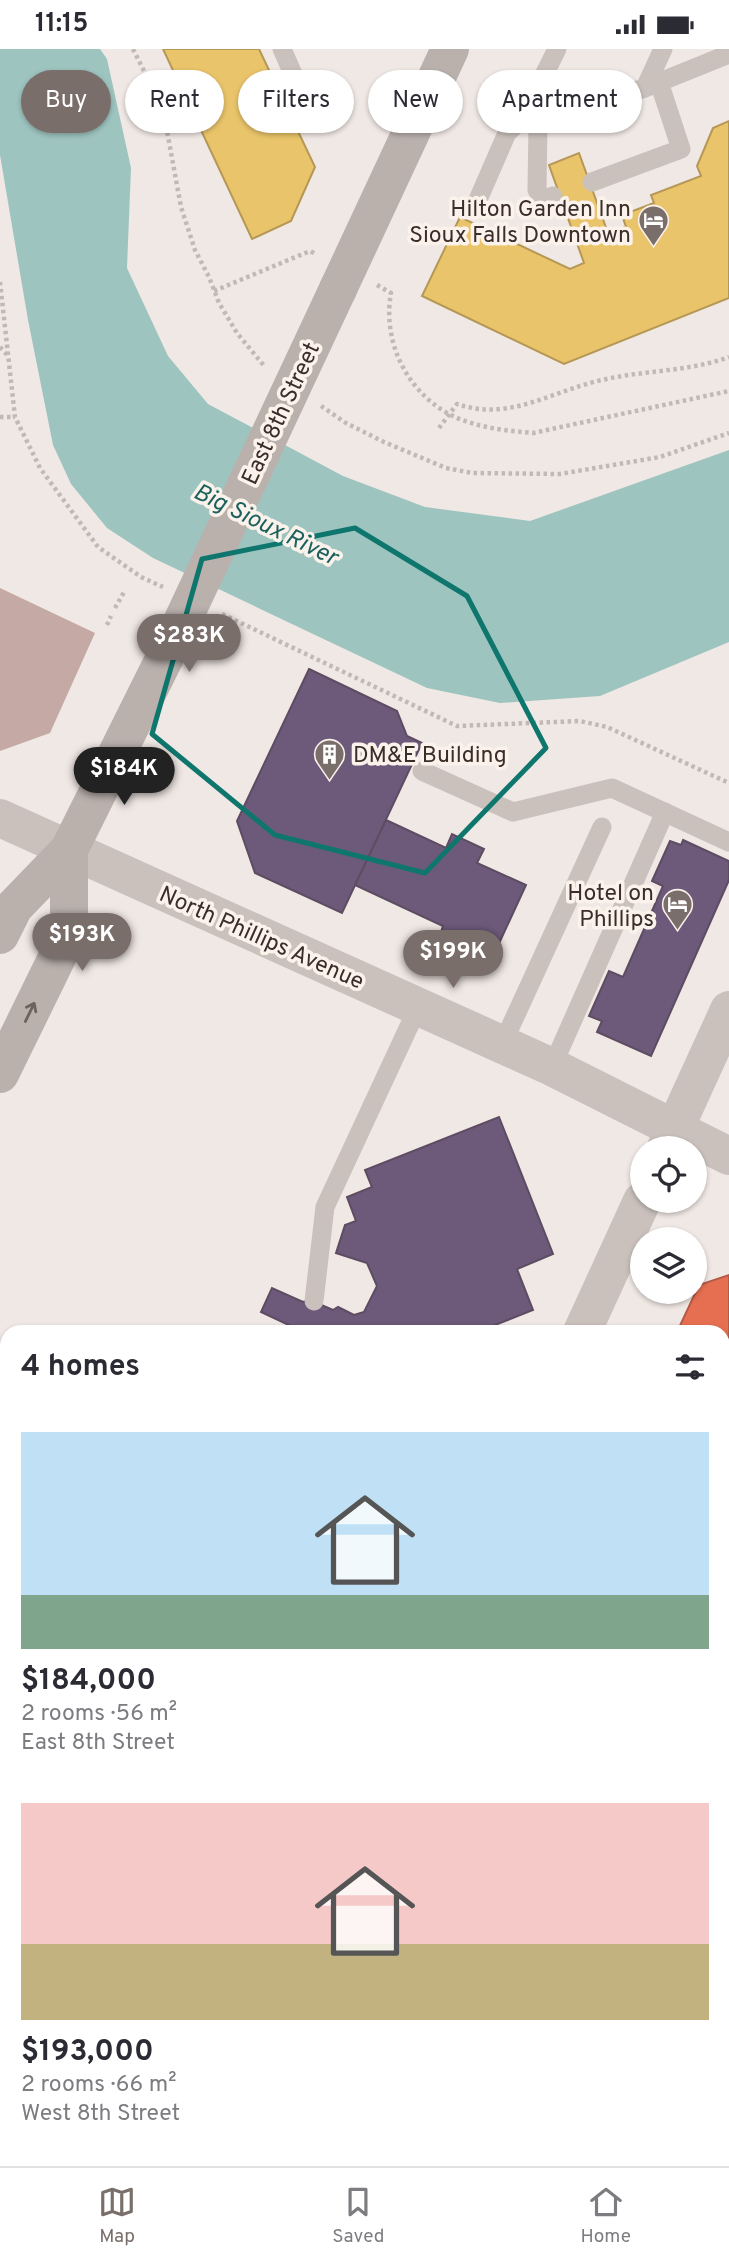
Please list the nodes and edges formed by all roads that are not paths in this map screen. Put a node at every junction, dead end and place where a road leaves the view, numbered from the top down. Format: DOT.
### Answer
graph roads {
  1 [pos="282,49"];
  2 [pos="450,49"];
  3 [pos="557,49"];
  4 [pos="663,49"];
  5 [pos="729,54"];
  6 [pos="291,70"];
  7 [pos="546,70"];
  8 [pos="652,85"];
  9 [pos="642,88"];
  10 [pos="507,133"];
  11 [pos="538,133"];
  12 [pos="592,181"];
  13 [pos="553,196"];
  14 [pos="477,202"];
  15 [pos="422,771"];
  16 [pos="666,812"];
  17 [pos="0,818"];
  18 [pos="602,827"];
  19 [pos="729,842"];
  20 [pos="69,850"];
  21 [pos="0,935"];
  22 [pos="418,1007"];
  23 [pos="729,1010"];
  24 [pos="502,1045"];
  25 [pos="552,1067"];
  26 [pos="0,1074"];
  27 [pos="668,1136"];
  28 [pos="672,1136"];
  29 [pos="707,1149"];
  30 [pos="729,1156"];
  31 [pos="637,1213"];
  32 [pos="314,1301"];
  33 [pos="585,1325"];
  1 -- 6 [label="lane"];
  2 -- 20 [label="main road, East 8th Street, bridge"];
  3 -- 7 [label="lane"];
  4 -- 8 [label="lane"];
  5 -- 8 [label="lane"];
  8 -- 9 [label="lane"];
  8 -- 12 [label="lane"];
  10 -- 14 [label="lane"];
  11 -- 13 [label="lane"];
  15 -- 16 [label="lane"];
  16 -- 19 [label="lane"];
  16 -- 25 [label="lane"];
  17 -- 20 [label="street, North Phillips Avenue"];
  18 -- 24 [label="lane"];
  20 -- 21 [label="main road"];
  20 -- 22 [label="street, North Phillips Avenue"];
  26 -- 20 [label="main road, one-way"];
  22 -- 24 [label="street, North Phillips Avenue"];
  22 -- 32 [label="lane"];
  23 -- 28 [label="street"];
  24 -- 25 [label="street, North Phillips Avenue"];
  25 -- 27 [label="street, North Phillips Avenue"];
  29 -- 30 [label="street, North Phillips Avenue"];
  31 -- 33 [label="street"];
}
